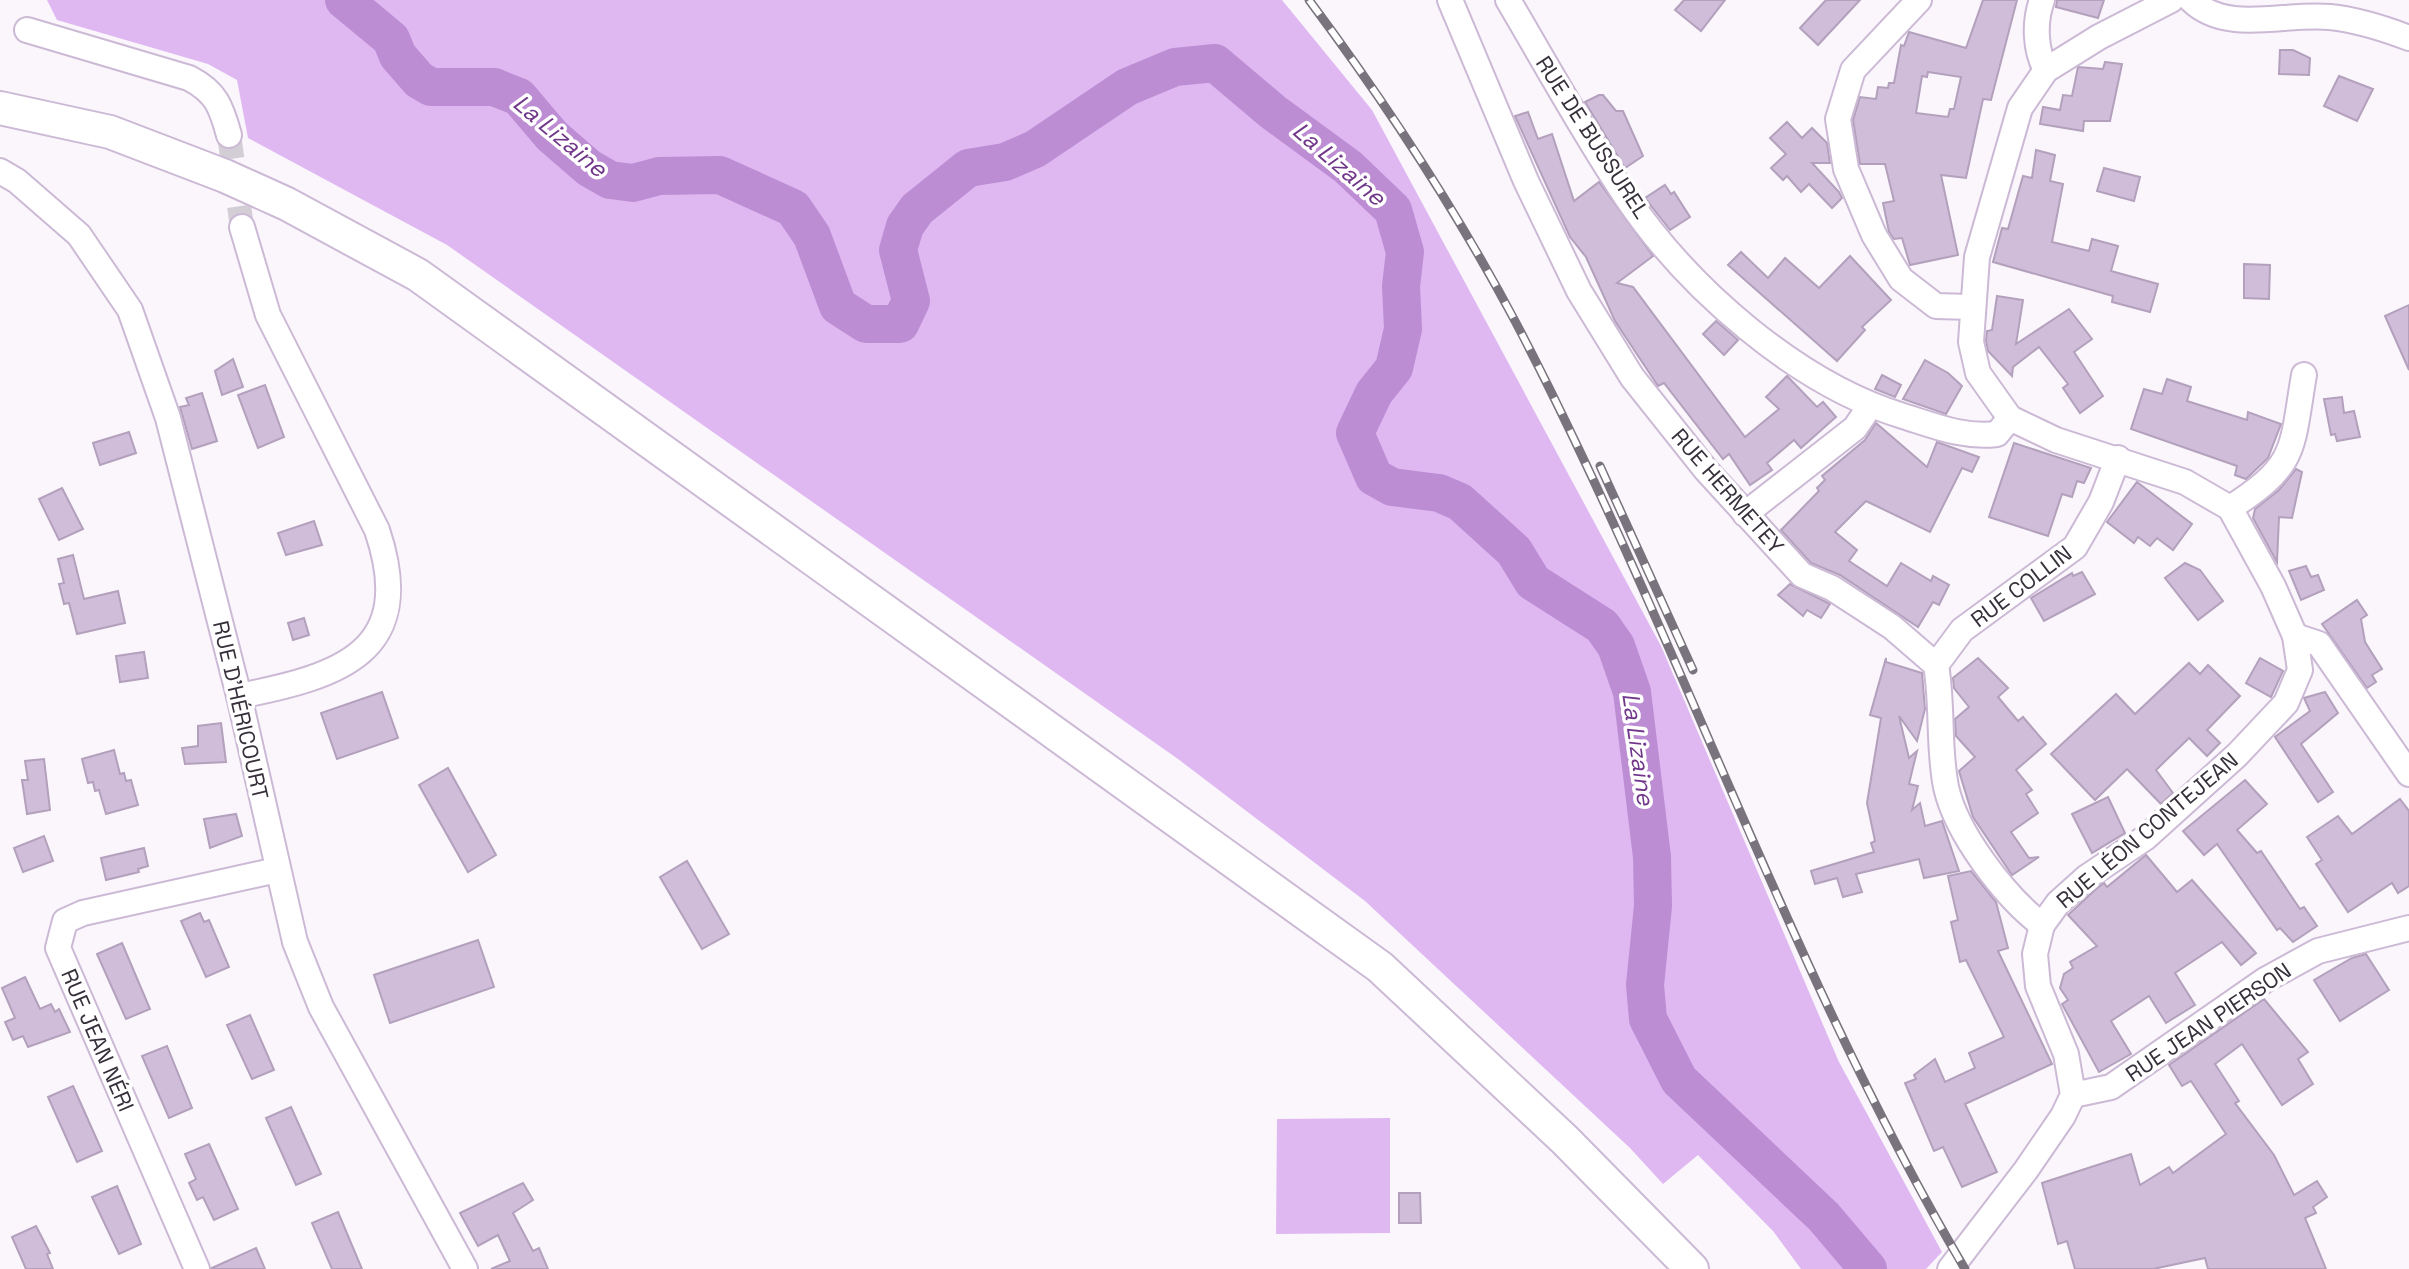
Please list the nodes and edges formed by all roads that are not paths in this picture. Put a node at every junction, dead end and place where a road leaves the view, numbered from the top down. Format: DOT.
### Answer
graph roads {
  1 [pos="1450,0"];
  2 [pos="1508,0"];
  3 [pos="1919,0"];
  4 [pos="2042,0"];
  5 [pos="2171,0"];
  6 [pos="2191,0"];
  7 [pos="27,30"];
  8 [pos="2409,38"];
  9 [pos="2046,70"];
  10 [pos="0,108"];
  11 [pos="229,135"];
  12 [pos="0,171"];
  13 [pos="242,227"];
  14 [pos="1971,307"];
  15 [pos="2304,375"];
  16 [pos="1870,406"];
  17 [pos="2010,418"];
  18 [pos="2118,458"];
  19 [pos="2230,508"];
  20 [pos="1745,514"];
  21 [pos="2295,636"];
  22 [pos="1936,665"];
  23 [pos="239,696"];
  24 [pos="2409,774"];
  25 [pos="277,870"];
  26 [pos="2042,925"];
  27 [pos="2409,928"];
  28 [pos="2073,1095"];
  29 [pos="197,1269"];
  30 [pos="463,1269"];
  31 [pos="1692,1269"];
  32 [pos="1950,1269"];
  1 -- 20 [label="street, RUE HERMETEY"];
  2 -- 16 [label="street, RUE DE BUSSUREL"];
  3 -- 14 [label="street"];
  4 -- 9 [label="street"];
  5 -- 9 [label="street"];
  6 -- 8 [label="street"];
  7 -- 11 [label="street"];
  9 -- 14 [label="street"];
  10 -- 31 [label="main road"];
  12 -- 23 [label="street, RUE D'HÉRICOURT"];
  13 -- 23 [label="street"];
  14 -- 17 [label="street"];
  15 -- 19 [label="street"];
  16 -- 17 [label="street, RUE DE BUSSUREL"];
  16 -- 20 [label="street"];
  17 -- 18 [label="street"];
  18 -- 19 [label="street"];
  18 -- 22 [label="street, RUE COLLIN"];
  19 -- 21 [label="street, RUE LÉON CONTEJEAN"];
  20 -- 22 [label="street, RUE HERMETEY"];
  21 -- 24 [label="street"];
  21 -- 26 [label="street, RUE LÉON CONTEJEAN"];
  22 -- 26 [label="street"];
  23 -- 25 [label="street, RUE D'HÉRICOURT"];
  25 -- 29 [label="street, RUE JEAN NÉRI"];
  25 -- 30 [label="street, RUE D'HÉRICOURT"];
  26 -- 28 [label="street, RUE LÉON CONTEJEAN"];
  27 -- 28 [label="street, RUE JEAN PIERSON"];
  28 -- 32 [label="street"];
}
